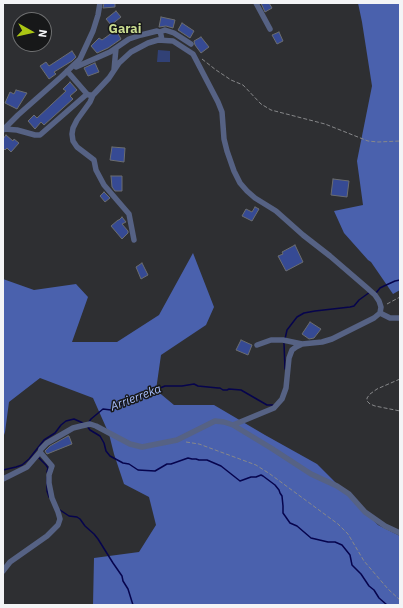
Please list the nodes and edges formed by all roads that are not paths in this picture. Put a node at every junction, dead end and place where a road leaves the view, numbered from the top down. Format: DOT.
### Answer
graph roads {
  1 [pos="100,3"];
  2 [pos="256,3"];
  3 [pos="270,29"];
  4 [pos="160,32"];
  5 [pos="162,40"];
  6 [pos="191,44"];
  7 [pos="116,48"];
  8 [pos="76,67"];
  9 [pos="114,70"];
  10 [pos="67,71"];
  11 [pos="87,94"];
  12 [pos="93,95"];
  13 [pos="13,120"];
  14 [pos="4,130"];
  15 [pos="17,130"];
  16 [pos="134,240"];
  17 [pos="380,313"];
  18 [pos="400,318"];
  19 [pos="302,344"];
  20 [pos="257,345"];
  21 [pos="233,425"];
  22 [pos="40,452"];
  23 [pos="3,479"];
  24 [pos="400,533"];
  25 [pos="3,570"];
  1 -- 10 [label="street"];
  2 -- 3 [label="street"];
  4 -- 5 [label="street"];
  4 -- 6 [label="street"];
  4 -- 7 [label="street"];
  5 -- 9 [label="street"];
  5 -- 17 [label="street"];
  7 -- 8 [label="street"];
  7 -- 9 [label="street"];
  9 -- 12 [label="street"];
  10 -- 11 [label="street"];
  10 -- 13 [label="street"];
  11 -- 12 [label="street"];
  11 -- 15 [label="street"];
  12 -- 16 [label="street"];
  13 -- 14 [label="street"];
  13 -- 15 [label="street"];
  14 -- 15 [label="street"];
  17 -- 18 [label="street"];
  17 -- 19 [label="street"];
  19 -- 20 [label="street"];
  19 -- 21 [label="street"];
  21 -- 22 [label="street"];
  21 -- 24 [label="street"];
  22 -- 23 [label="street"];
  22 -- 25 [label="street"];
}
